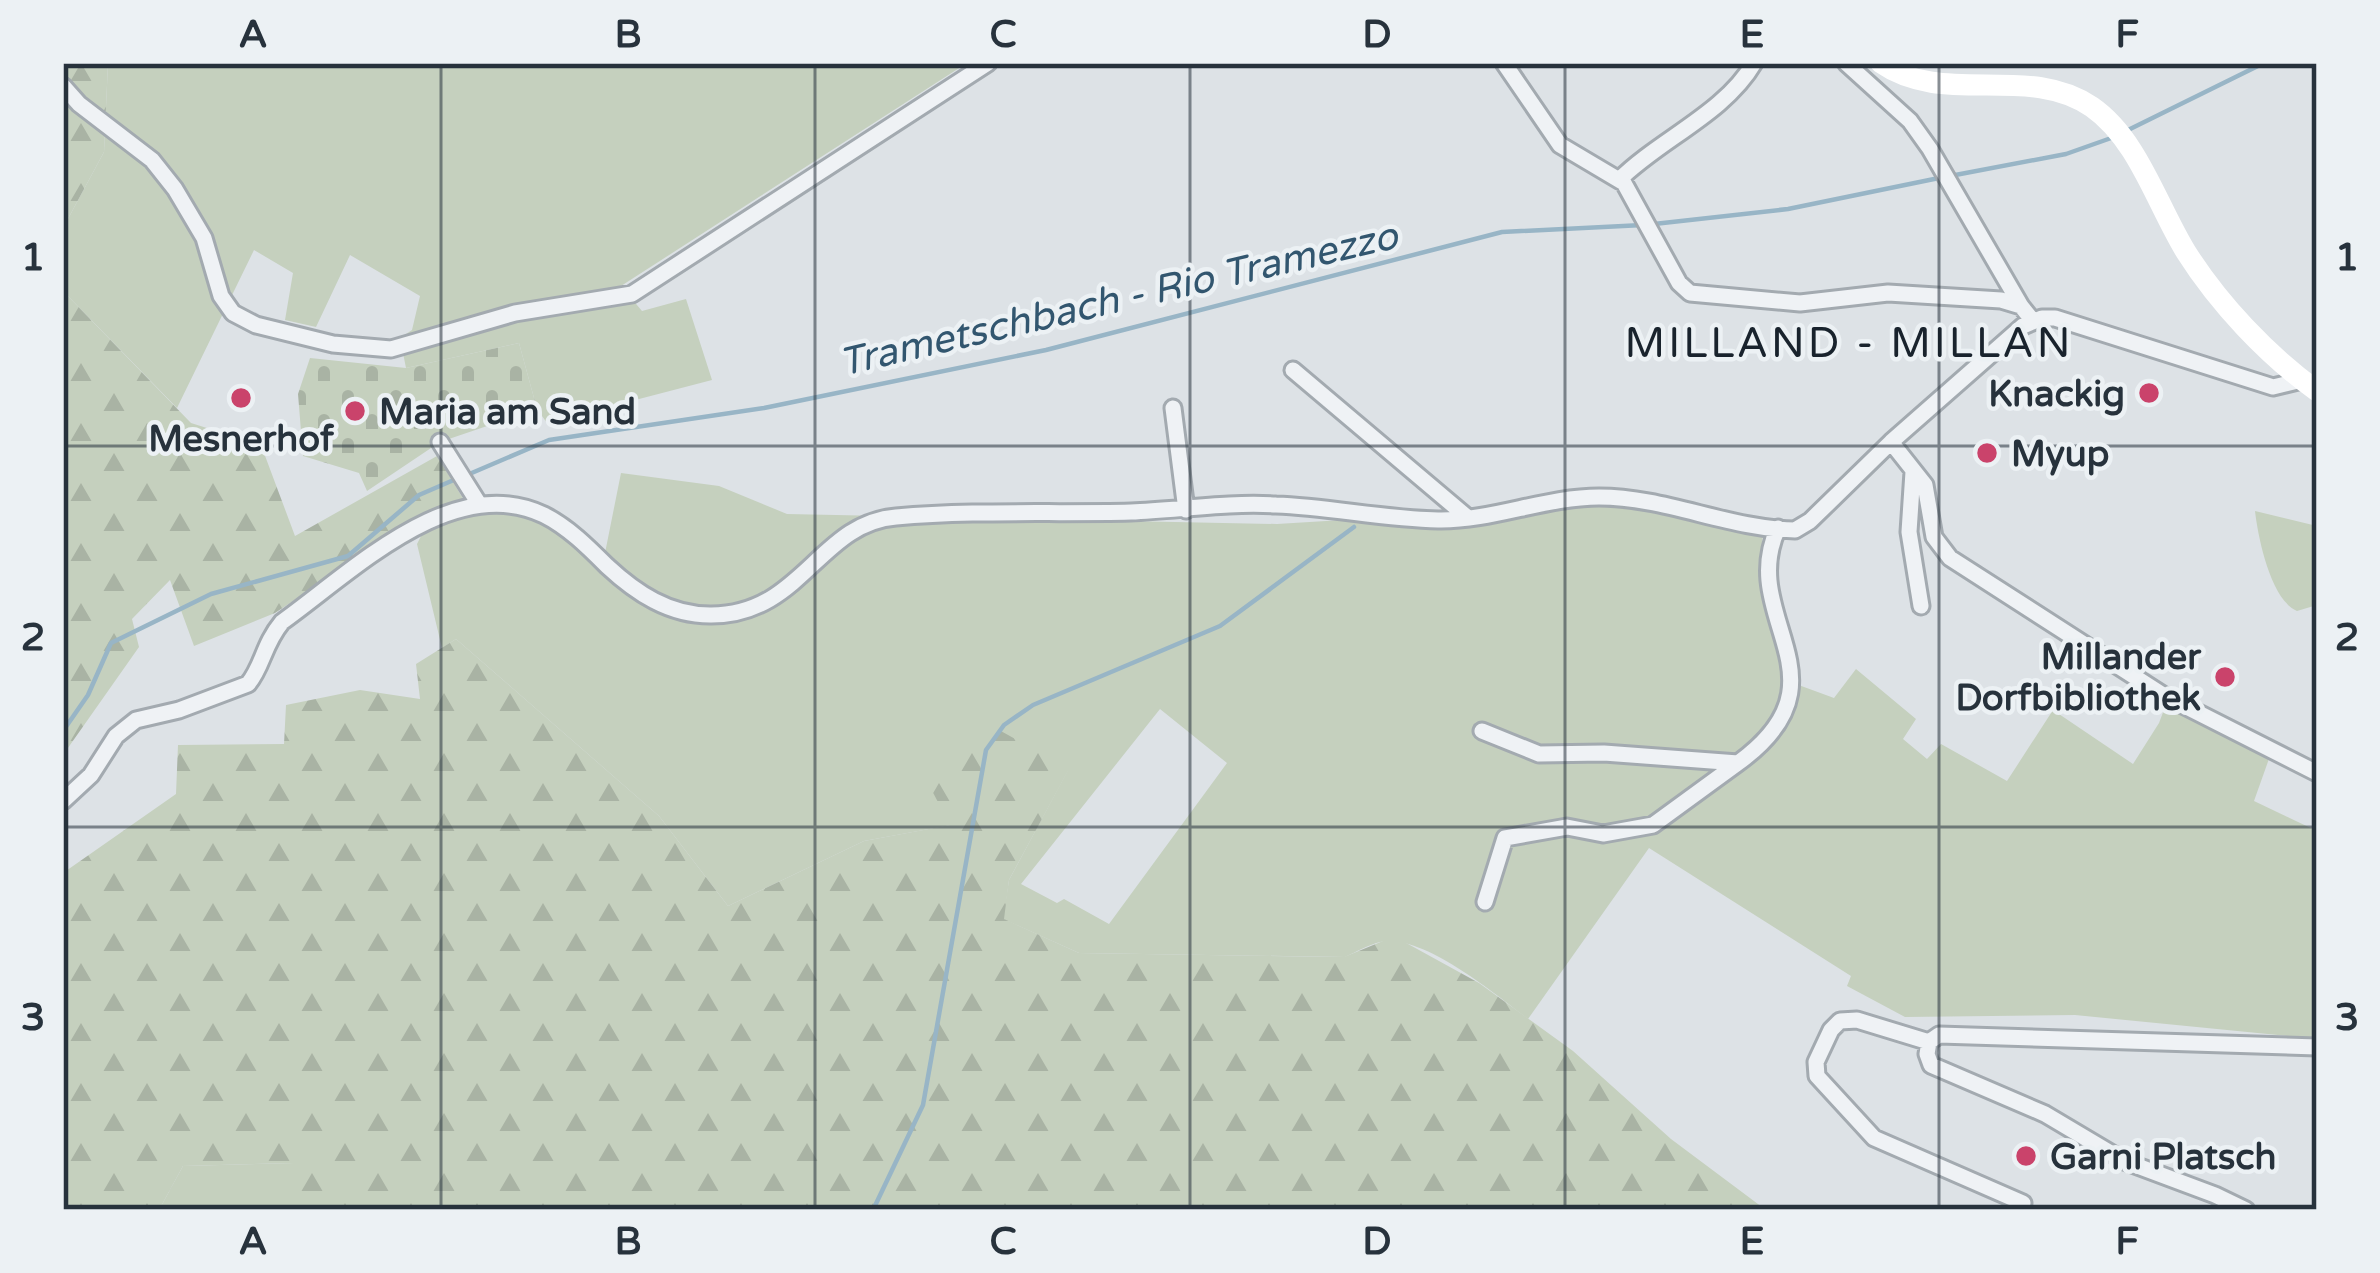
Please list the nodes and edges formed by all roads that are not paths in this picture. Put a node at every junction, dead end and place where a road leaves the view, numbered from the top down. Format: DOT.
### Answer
graph roads {
  1 [pos="988,63"];
  2 [pos="1504,63"];
  3 [pos="1754,63"];
  4 [pos="1846,63"];
  5 [pos="1881,63"];
  6 [pos="63,86"];
  7 [pos="1619,179"];
  8 [pos="2021,306"];
  9 [pos="2033,321"];
  10 [pos="1293,370"];
  11 [pos="2309,386"];
  12 [pos="1173,408"];
  13 [pos="1891,442"];
  14 [pos="445,449"];
  15 [pos="1913,472"];
  16 [pos="476,499"];
  17 [pos="1186,510"];
  18 [pos="1467,517"];
  19 [pos="1778,528"];
  20 [pos="1921,606"];
  21 [pos="1483,731"];
  22 [pos="1738,764"];
  23 [pos="2317,772"];
  24 [pos="63,801"];
  25 [pos="1485,902"];
  26 [pos="1929,1042"];
  27 [pos="2317,1047"];
  28 [pos="2024,1203"];
  29 [pos="2246,1210"];
  1 -- 6 [label="street"];
  2 -- 7 [label="street"];
  3 -- 7 [label="street"];
  4 -- 8 [label="street"];
  5 -- 11 [label="street"];
  7 -- 8 [label="street"];
  8 -- 9 [label="street"];
  9 -- 11 [label="street"];
  9 -- 13 [label="street"];
  10 -- 18 [label="street"];
  12 -- 17 [label="street"];
  13 -- 15 [label="street"];
  13 -- 19 [label="street"];
  14 -- 16 [label="street"];
  15 -- 20 [label="street"];
  15 -- 23 [label="street"];
  16 -- 17 [label="street"];
  16 -- 24 [label="street"];
  17 -- 18 [label="street"];
  18 -- 19 [label="street"];
  19 -- 22 [label="street"];
  21 -- 22 [label="street"];
  22 -- 25 [label="street"];
  26 -- 27 [label="street"];
  26 -- 28 [label="street"];
  26 -- 29 [label="street"];
}
